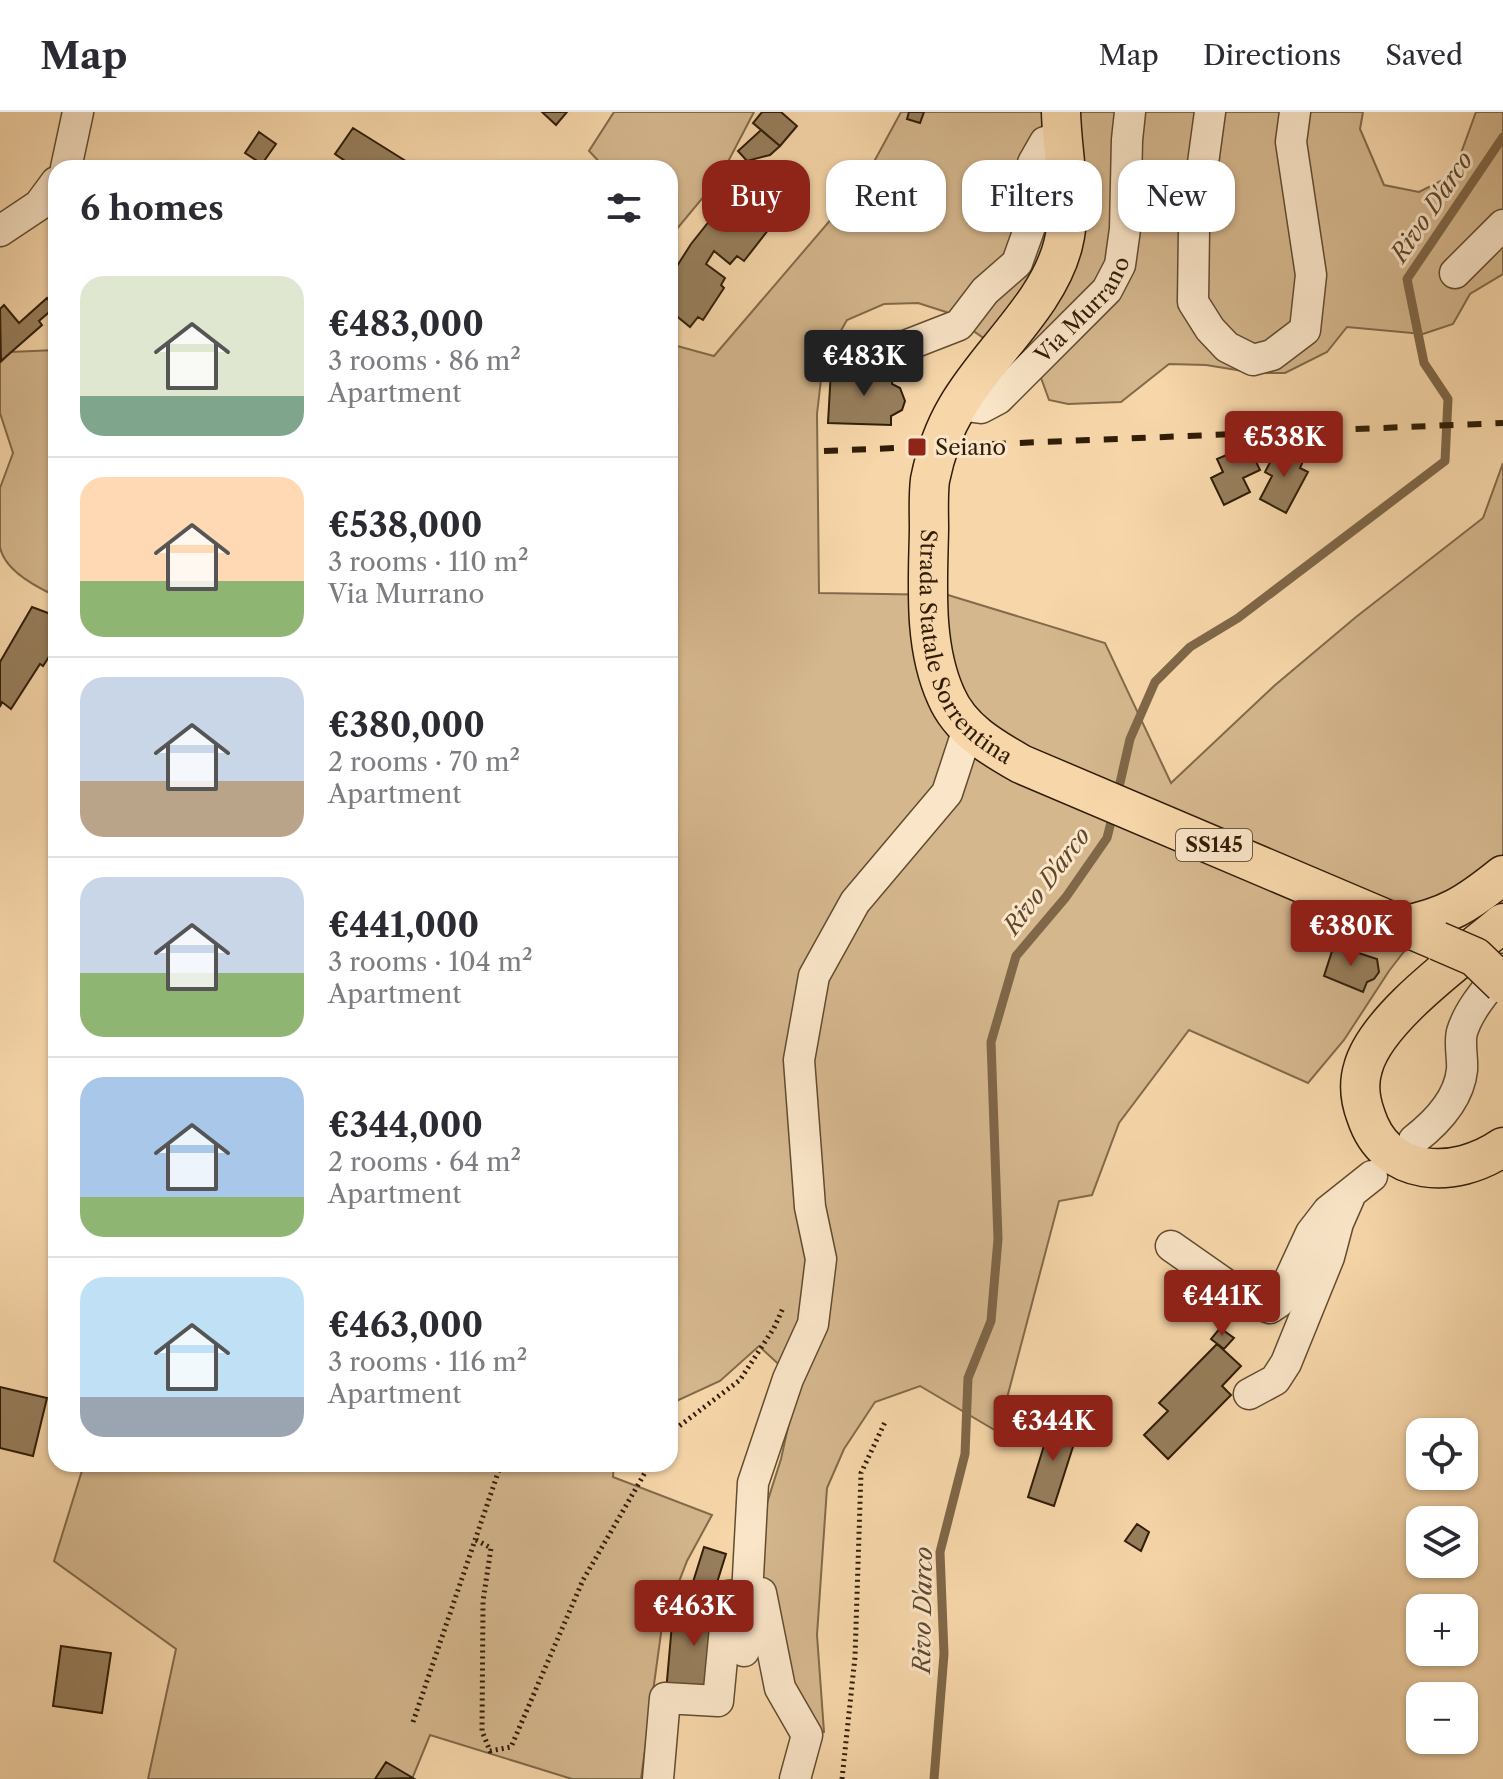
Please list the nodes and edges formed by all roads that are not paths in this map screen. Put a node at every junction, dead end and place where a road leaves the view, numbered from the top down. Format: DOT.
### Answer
graph roads {
  1 [pos="78,112"];
  2 [pos="1130,112"];
  3 [pos="1210,112"];
  4 [pos="1295,112"];
  5 [pos="1061,125"];
  6 [pos="68,160"];
  7 [pos="48,193"];
  8 [pos="1503,225"];
  9 [pos="0,231"];
  10 [pos="1455,273"];
  11 [pos="862,348"];
  12 [pos="958,405"];
  13 [pos="968,729"];
  14 [pos="1503,875"];
  15 [pos="1388,920"];
  16 [pos="1503,923"];
  17 [pos="1439,959"];
  18 [pos="1489,963"];
  19 [pos="1503,984"];
  20 [pos="1503,1147"];
  21 [pos="1381,1165"];
  22 [pos="1171,1246"];
  23 [pos="1249,1394"];
  24 [pos="747,1594"];
  25 [pos="744,1651"];
  26 [pos="658,1779"];
  27 [pos="795,1779"];
  1 -- 6 [label="street"];
  2 -- 12 [label="street, Via Murrano"];
  3 -- 4 [label="street"];
  5 -- 11 [label="street"];
  5 -- 12 [label="main road, Strada Statale Sorrentina / SS145"];
  7 -- 9 [label="street"];
  8 -- 10 [label="street"];
  12 -- 13 [label="main road, Strada Statale Sorrentina / SS145"];
  13 -- 15 [label="main road, Strada Statale Sorrentina / SS145"];
  13 -- 24 [label="street"];
  14 -- 15 [label="main road"];
  15 -- 17 [label="main road, Strada Statale Sorrentina / SS145"];
  16 -- 17 [label="main road"];
  17 -- 18 [label="main road, Strada Statale Sorrentina / SS145, bridge"];
  17 -- 21 [label="main road"];
  18 -- 19 [label="main road, bridge"];
  18 -- 21 [label="street"];
  20 -- 21 [label="main road"];
  21 -- 22 [label="street"];
  21 -- 23 [label="street"];
  24 -- 25 [label="street"];
  24 -- 26 [label="street"];
  24 -- 27 [label="street"];
}
